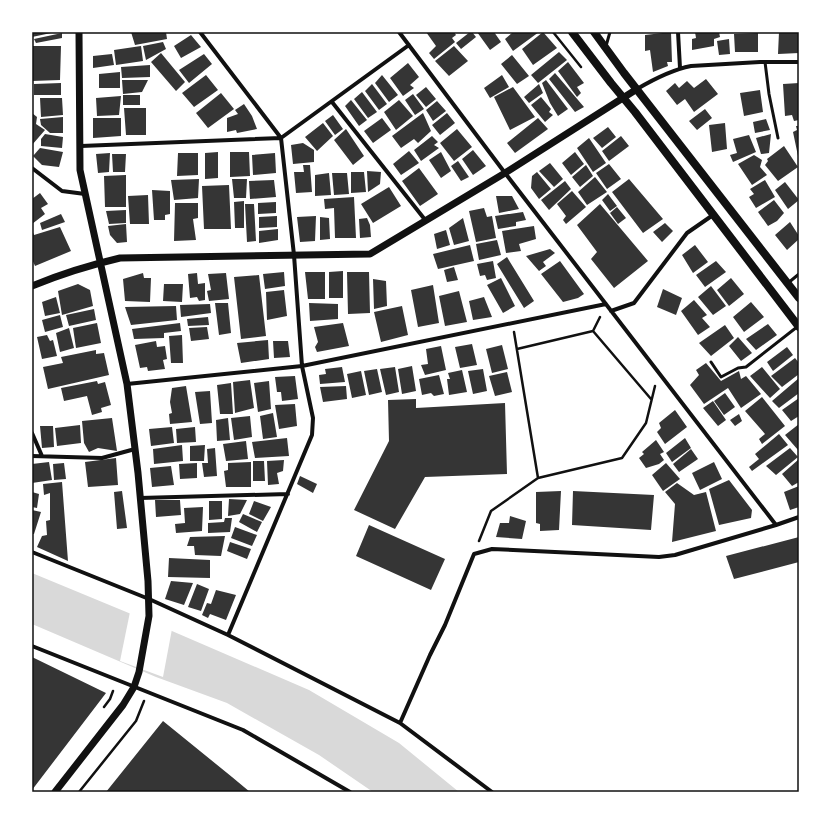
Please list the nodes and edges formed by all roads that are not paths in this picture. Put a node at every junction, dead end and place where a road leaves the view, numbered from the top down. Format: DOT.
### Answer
graph roads {
  1 [pos="79,32"];
  2 [pos="399,32"];
  3 [pos="572,32"];
  4 [pos="594,32"];
  5 [pos="610,32"];
  6 [pos="678,32"];
  7 [pos="201,33"];
  8 [pos="409,45"];
  9 [pos="606,48"];
  10 [pos="765,62"];
  11 [pos="799,62"];
  12 [pos="680,68"];
  13 [pos="637,89"];
  14 [pos="623,97"];
  15 [pos="332,102"];
  16 [pos="281,138"];
  17 [pos="778,138"];
  18 [pos="81,146"];
  19 [pos="32,168"];
  20 [pos="505,173"];
  21 [pos="86,194"];
  22 [pos="713,215"];
  23 [pos="426,222"];
  24 [pos="294,255"];
  25 [pos="100,262"];
  26 [pos="799,274"];
  27 [pos="788,283"];
  28 [pos="32,286"];
  29 [pos="799,298"];
  30 [pos="606,304"];
  31 [pos="611,311"];
  32 [pos="799,326"];
  33 [pos="711,362"];
  34 [pos="302,366"];
  35 [pos="127,384"];
  36 [pos="32,433"];
  37 [pos="135,450"];
  38 [pos="32,456"];
  39 [pos="42,456"];
  40 [pos="288,494"];
  41 [pos="140,498"];
  42 [pos="799,517"];
  43 [pos="776,525"];
  44 [pos="32,552"];
  45 [pos="149,599"];
  46 [pos="228,635"];
  47 [pos="32,646"];
  48 [pos="134,687"];
  49 [pos="400,723"];
  50 [pos="54,792"];
  51 [pos="350,792"];
  52 [pos="492,792"];
  1 -- 18 [label="street"];
  2 -- 8 [label="street"];
  3 -- 14 [label="main road"];
  4 -- 9 [label="main road"];
  5 -- 9 [label="lane"];
  6 -- 12 [label="street"];
  7 -- 16 [label="street"];
  8 -- 15 [label="street"];
  8 -- 20 [label="street"];
  9 -- 13 [label="main road"];
  10 -- 11 [label="street"];
  10 -- 12 [label="street"];
  10 -- 17 [label="lane"];
  12 -- 13 [label="street"];
  13 -- 14 [label="street"];
  13 -- 27 [label="main road"];
  14 -- 20 [label="street"];
  14 -- 22 [label="main road"];
  15 -- 16 [label="street"];
  15 -- 23 [label="street"];
  16 -- 18 [label="street"];
  16 -- 24 [label="street"];
  18 -- 21 [label="street"];
  19 -- 21 [label="street"];
  20 -- 23 [label="street"];
  20 -- 30 [label="street"];
  21 -- 25 [label="street"];
  22 -- 31 [label="street"];
  22 -- 32 [label="main road"];
  23 -- 24 [label="street"];
  24 -- 25 [label="street"];
  24 -- 34 [label="street"];
  25 -- 28 [label="street"];
  25 -- 35 [label="street"];
  26 -- 27 [label="lane"];
  27 -- 29 [label="main road"];
  30 -- 31 [label="street"];
  30 -- 34 [label="street"];
  31 -- 43 [label="street"];
  32 -- 33 [label="lane"];
  34 -- 35 [label="street"];
  34 -- 40 [label="street"];
  35 -- 37 [label="street"];
  36 -- 39 [label="street"];
  37 -- 39 [label="street"];
  37 -- 41 [label="street"];
  38 -- 39 [label="street"];
  40 -- 41 [label="street"];
  40 -- 46 [label="street"];
  41 -- 45 [label="street"];
  42 -- 43 [label="street"];
  43 -- 49 [label="street"];
  44 -- 45 [label="street"];
  45 -- 46 [label="street"];
  45 -- 48 [label="street"];
  46 -- 49 [label="street"];
  47 -- 48 [label="street"];
  48 -- 50 [label="street"];
  48 -- 51 [label="street"];
  49 -- 52 [label="street"];
}
